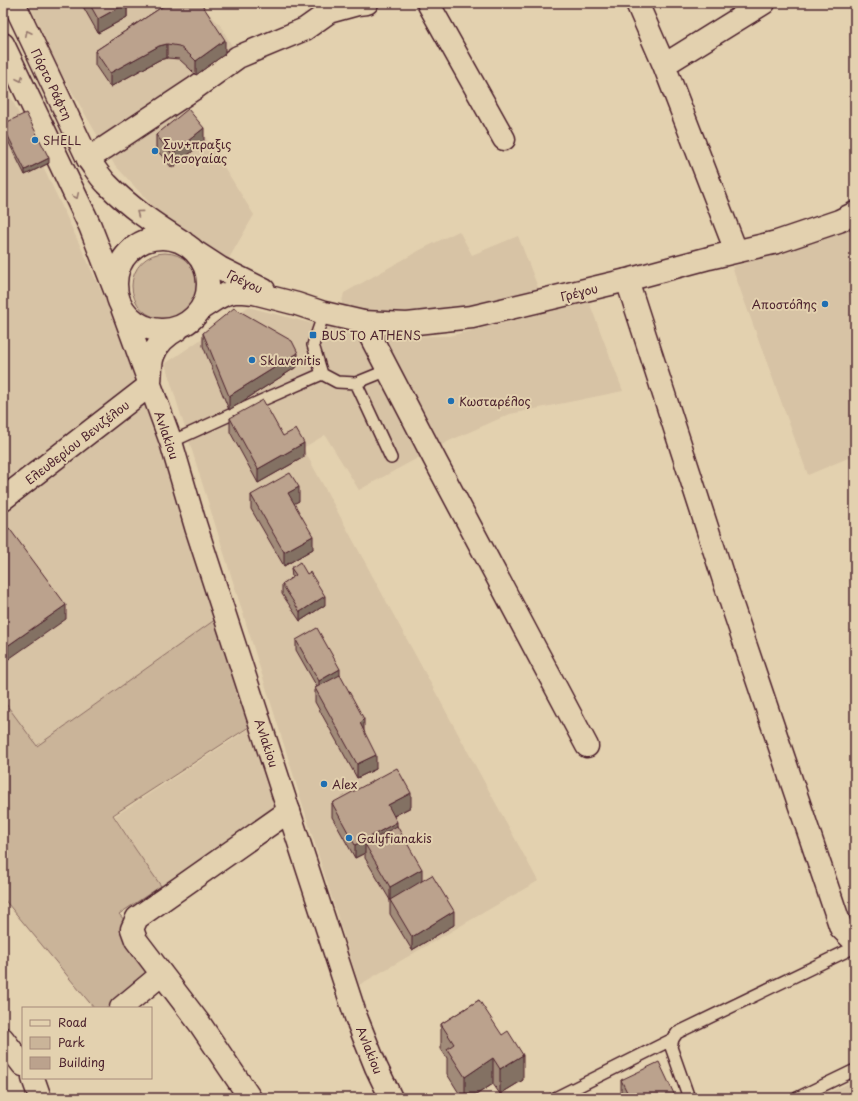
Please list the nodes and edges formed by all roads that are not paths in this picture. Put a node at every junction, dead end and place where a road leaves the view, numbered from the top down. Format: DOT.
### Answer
graph roads {
  1 [pos="14,3"];
  2 [pos="367,3"];
  3 [pos="428,3"];
  4 [pos="637,3"];
  5 [pos="764,3"];
  6 [pos="3,44"];
  7 [pos="664,65"];
  8 [pos="504,139"];
  9 [pos="88,159"];
  10 [pos="855,213"];
  11 [pos="190,248"];
  12 [pos="736,251"];
  13 [pos="627,280"];
  14 [pos="118,298"];
  15 [pos="297,304"];
  16 [pos="202,308"];
  17 [pos="324,313"];
  18 [pos="363,322"];
  19 [pos="178,329"];
  20 [pos="388,370"];
  21 [pos="322,374"];
  22 [pos="356,383"];
  23 [pos="150,385"];
  24 [pos="171,442"];
  25 [pos="391,458"];
  26 [pos="3,499"];
  27 [pos="587,746"];
  28 [pos="289,811"];
  29 [pos="855,940"];
  30 [pos="855,947"];
  31 [pos="162,974"];
  32 [pos="121,1007"];
  33 [pos="3,1039"];
  34 [pos="673,1039"];
  35 [pos="22,1065"];
  36 [pos="855,1070"];
  37 [pos="250,1098"];
  38 [pos="390,1098"];
  39 [pos="555,1098"];
  40 [pos="689,1098"];
  41 [pos="797,1098"];
  9 -- 1 [label="street, Πόρτο Ράφτη, one-way"];
  2 -- 9 [label="street"];
  3 -- 8 [label="street"];
  4 -- 7 [label="street"];
  5 -- 7 [label="street"];
  6 -- 14 [label="street, one-way"];
  7 -- 12 [label="street"];
  11 -- 9 [label="street, Πόρτο Ράφτη, one-way"];
  10 -- 12 [label="street, Γρέγου"];
  11 -- 14 [label="street"];
  11 -- 15 [label="street, Γρέγου"];
  11 -- 16 [label="street"];
  12 -- 13 [label="street, Γρέγου"];
  13 -- 18 [label="street, Γρέγου"];
  13 -- 29 [label="street"];
  14 -- 19 [label="street"];
  14 -- 23 [label="street, Avlakiou"];
  15 -- 16 [label="street, Γρέγου"];
  15 -- 17 [label="street, Γρέγου"];
  16 -- 19 [label="street"];
  17 -- 18 [label="street, Γρέγου"];
  17 -- 21 [label="lane"];
  18 -- 20 [label="street"];
  19 -- 23 [label="street, Avlakiou"];
  20 -- 22 [label="lane"];
  20 -- 27 [label="street"];
  21 -- 22 [label="lane"];
  21 -- 24 [label="lane"];
  22 -- 25 [label="lane"];
  23 -- 24 [label="street, Avlakiou"];
  23 -- 26 [label="street, Ελευθερίου Βενιζέλου"];
  24 -- 28 [label="street, Avlakiou"];
  28 -- 31 [label="street"];
  28 -- 38 [label="street, Avlakiou"];
  30 -- 34 [label="lane"];
  31 -- 32 [label="street"];
  31 -- 37 [label="street"];
  33 -- 35 [label="street"];
  34 -- 39 [label="lane"];
  34 -- 40 [label="lane"];
  36 -- 41 [label="lane"];
}
